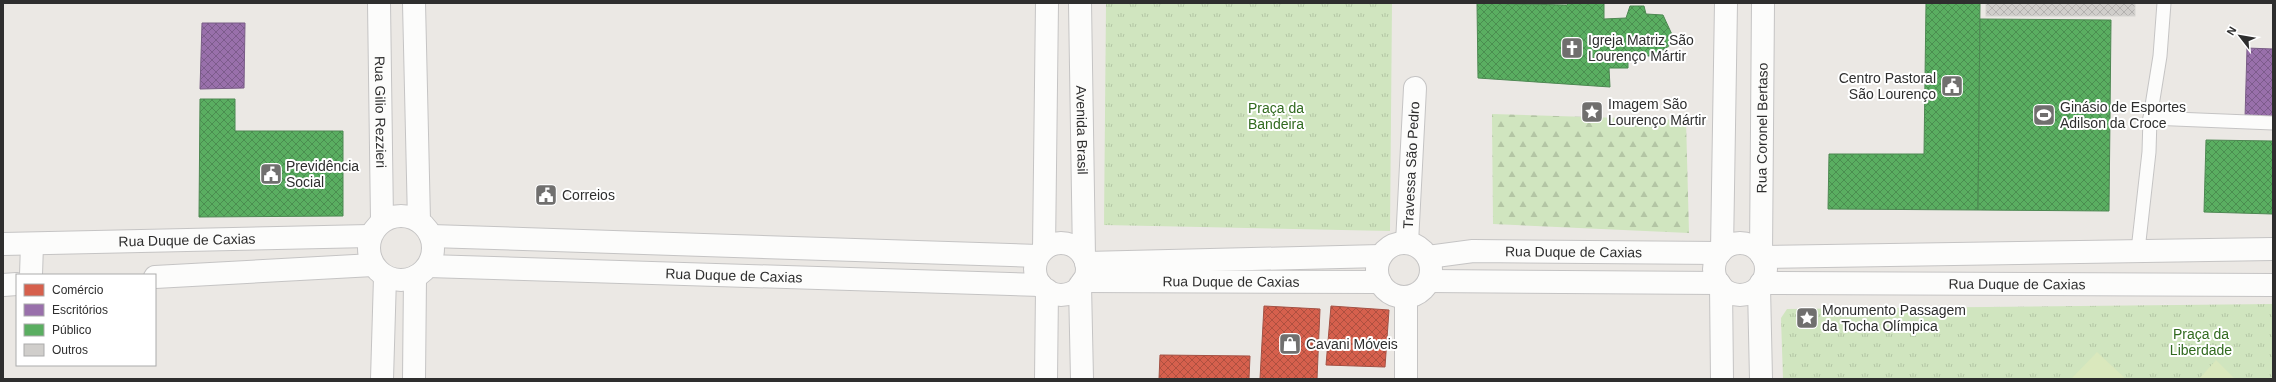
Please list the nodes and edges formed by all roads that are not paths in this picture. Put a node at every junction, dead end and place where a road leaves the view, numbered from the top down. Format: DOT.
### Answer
graph roads {
  1 [pos="379,3"];
  2 [pos="414,3"];
  3 [pos="1047,3"];
  4 [pos="1080,3"];
  5 [pos="1726,3"];
  6 [pos="1763,3"];
  7 [pos="2164,3"];
  8 [pos="1415,88"];
  9 [pos="2150,118"];
  10 [pos="2273,123"];
  11 [pos="425,228"];
  12 [pos="376,229"];
  13 [pos="1407,243"];
  14 [pos="3,244"];
  15 [pos="32,244"];
  16 [pos="2273,249"];
  17 [pos="2138,250"];
  18 [pos="1041,252"];
  19 [pos="1721,252"];
  20 [pos="1381,256"];
  21 [pos="1762,256"];
  22 [pos="1428,257"];
  23 [pos="379,271"];
  24 [pos="421,271"];
  25 [pos="1083,272"];
  26 [pos="31,274"];
  27 [pos="156,277"];
  28 [pos="1380,282"];
  29 [pos="1429,282"];
  30 [pos="16,284"];
  31 [pos="1720,284"];
  32 [pos="3,285"];
  33 [pos="1760,285"];
  34 [pos="2273,285"];
  35 [pos="1044,288"];
  36 [pos="1406,298"];
  37 [pos="382,379"];
  38 [pos="414,379"];
  39 [pos="1046,379"];
  40 [pos="1082,379"];
  41 [pos="1406,379"];
  42 [pos="1722,379"];
  43 [pos="1761,379"];
  1 -- 12 [label="street, Rua Gilio Rezzieri"];
  2 -- 11 [label="street"];
  3 -- 18 [label="street"];
  4 -- 25 [label="street, Avenida Brasil"];
  5 -- 19 [label="street"];
  6 -- 21 [label="street, Rua Coronel Bertaso"];
  7 -- 9 [label="lane"];
  8 -- 13 [label="street, Travessa São Pedro"];
  9 -- 10 [label="lane"];
  9 -- 17 [label="lane"];
  11 -- 12 [label="street"];
  11 -- 18 [label="street, Rua Duque de Caxias"];
  11 -- 24 [label="street"];
  12 -- 15 [label="street, Rua Duque de Caxias"];
  12 -- 23 [label="street"];
  13 -- 20 [label="street"];
  13 -- 22 [label="street"];
  14 -- 15 [label="street, Rua Duque de Caxias"];
  15 -- 26 [label="street"];
  16 -- 17 [label="street"];
  17 -- 21 [label="street"];
  18 -- 25 [label="street"];
  18 -- 35 [label="street"];
  19 -- 21 [label="street"];
  19 -- 22 [label="street, Rua Duque de Caxias"];
  19 -- 31 [label="street"];
  20 -- 25 [label="street, Rua Duque de Caxias"];
  20 -- 28 [label="street"];
  21 -- 33 [label="street"];
  22 -- 29 [label="street"];
  23 -- 24 [label="street"];
  23 -- 27 [label="street"];
  23 -- 37 [label="street"];
  24 -- 35 [label="street, Rua Duque de Caxias"];
  24 -- 38 [label="street"];
  25 -- 28 [label="street, Rua Duque de Caxias"];
  25 -- 35 [label="street"];
  25 -- 40 [label="street, Avenida Brasil"];
  28 -- 36 [label="street"];
  29 -- 31 [label="street"];
  29 -- 36 [label="street"];
  30 -- 32 [label="street"];
  31 -- 33 [label="street"];
  31 -- 42 [label="street"];
  33 -- 34 [label="street, Rua Duque de Caxias"];
  33 -- 43 [label="street"];
  35 -- 39 [label="street"];
  36 -- 41 [label="street"];
}
